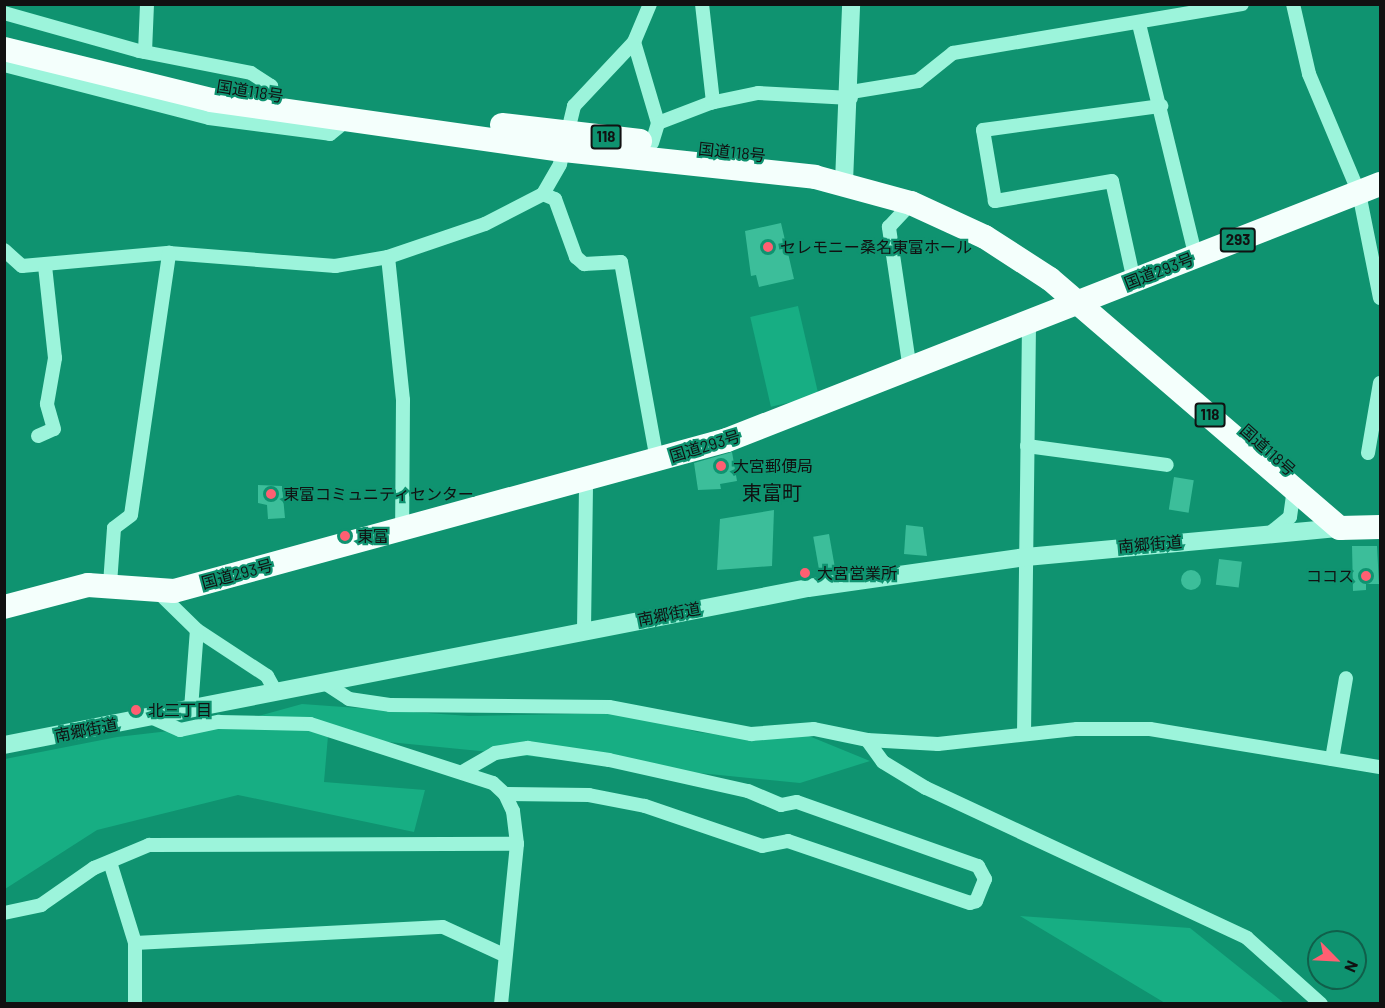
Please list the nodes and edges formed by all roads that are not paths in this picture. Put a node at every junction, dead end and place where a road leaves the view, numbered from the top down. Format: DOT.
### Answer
graph roads {
  1 [pos="147,4"];
  2 [pos="650,4"];
  3 [pos="702,4"];
  4 [pos="851,4"];
  5 [pos="1242,4"];
  6 [pos="1293,4"];
  7 [pos="1182,10"];
  8 [pos="4,13"];
  9 [pos="1139,24"];
  10 [pos="4,33"];
  11 [pos="634,42"];
  12 [pos="4,49"];
  13 [pos="146,52"];
  14 [pos="84,64"];
  15 [pos="4,65"];
  16 [pos="272,94"];
  17 [pos="851,94"];
  18 [pos="713,102"];
  19 [pos="1161,106"];
  20 [pos="347,120"];
  21 [pos="655,133"];
  22 [pos="565,141"];
  23 [pos="845,175"];
  24 [pos="1370,188"];
  25 [pos="543,194"];
  26 [pos="911,202"];
  27 [pos="4,250"];
  28 [pos="169,253"];
  29 [pos="388,257"];
  30 [pos="1196,257"];
  31 [pos="45,266"];
  32 [pos="1134,281"];
  33 [pos="1380,298"];
  34 [pos="1087,299"];
  35 [pos="1029,322"];
  36 [pos="910,370"];
  37 [pos="1380,383"];
  38 [pos="38,436"];
  39 [pos="1027,446"];
  40 [pos="1368,453"];
  41 [pos="657,460"];
  42 [pos="1167,465"];
  43 [pos="586,479"];
  44 [pos="1294,487"];
  45 [pos="1380,527"];
  46 [pos="1340,528"];
  47 [pos="402,530"];
  48 [pos="1269,534"];
  49 [pos="1026,557"];
  50 [pos="110,584"];
  51 [pos="158,592"];
  52 [pos="4,607"];
  53 [pos="197,630"];
  54 [pos="584,630"];
  55 [pos="1346,678"];
  56 [pos="324,682"];
  57 [pos="276,692"];
  58 [pos="191,709"];
  59 [pos="150,717"];
  60 [pos="1024,734"];
  61 [pos="867,740"];
  62 [pos="4,745"];
  63 [pos="1332,759"];
  64 [pos="1380,766"];
  65 [pos="464,771"];
  66 [pos="505,794"];
  67 [pos="517,844"];
  68 [pos="110,861"];
  69 [pos="4,913"];
  70 [pos="135,944"];
  71 [pos="502,954"];
  72 [pos="135,1004"];
  73 [pos="501,1004"];
  74 [pos="1321,1004"];
  1 -- 13 [label="street"];
  2 -- 11 [label="street"];
  3 -- 18 [label="street"];
  4 -- 17 [label="street"];
  5 -- 7 [label="street"];
  6 -- 24 [label="street"];
  7 -- 9 [label="street"];
  8 -- 13 [label="street"];
  9 -- 17 [label="street"];
  9 -- 19 [label="street"];
  10 -- 14 [label="highway, 国道118号 / 118"];
  11 -- 21 [label="street"];
  11 -- 22 [label="street"];
  12 -- 14 [label="highway, 国道118号 / 118"];
  13 -- 16 [label="street"];
  14 -- 16 [label="highway, 国道118号 / 118"];
  14 -- 20 [label="highway, 国道118号 / 118"];
  15 -- 20 [label="street"];
  16 -- 22 [label="highway, 国道118号 / 118"];
  17 -- 18 [label="street"];
  17 -- 23 [label="street"];
  18 -- 21 [label="street"];
  19 -- 30 [label="street"];
  19 -- 32 [label="street"];
  20 -- 22 [label="highway, 国道118号 / 118"];
  21 -- 22 [label="highway, 国道118号 / 118"];
  21 -- 23 [label="highway, 国道118号 / 118"];
  22 -- 23 [label="highway, 国道118号 / 118"];
  22 -- 25 [label="street"];
  23 -- 26 [label="highway, 国道118号 / 118"];
  23 -- 34 [label="highway, 国道118号 / 118"];
  24 -- 30 [label="highway, 国道293号 / 293"];
  24 -- 33 [label="street"];
  25 -- 29 [label="street"];
  25 -- 41 [label="street"];
  26 -- 34 [label="highway, 国道118号 / 118"];
  26 -- 36 [label="street"];
  27 -- 31 [label="street"];
  28 -- 29 [label="street"];
  28 -- 31 [label="street"];
  28 -- 50 [label="street"];
  29 -- 47 [label="street"];
  30 -- 32 [label="highway, 国道293号 / 293"];
  31 -- 38 [label="street"];
  32 -- 34 [label="highway, 国道293号 / 293"];
  34 -- 35 [label="highway, 国道293号 / 293"];
  34 -- 44 [label="highway, 国道118号 / 118"];
  34 -- 46 [label="highway, 国道118号 / 118"];
  35 -- 36 [label="highway, 国道293号 / 293"];
  35 -- 39 [label="street"];
  36 -- 41 [label="highway, 国道293号 / 293"];
  37 -- 40 [label="street"];
  39 -- 42 [label="street"];
  39 -- 49 [label="street"];
  41 -- 43 [label="highway, 国道293号 / 293"];
  43 -- 47 [label="highway, 国道293号 / 293"];
  43 -- 54 [label="street"];
  44 -- 46 [label="highway, 国道118号 / 118"];
  44 -- 48 [label="street"];
  45 -- 46 [label="highway"];
  46 -- 48 [label="street, 南郷街道"];
  47 -- 51 [label="highway, 国道293号 / 293"];
  48 -- 49 [label="street, 南郷街道"];
  49 -- 54 [label="street, 南郷街道"];
  49 -- 60 [label="street"];
  50 -- 51 [label="highway, 国道293号 / 293"];
  50 -- 52 [label="highway, 国道293号 / 293"];
  51 -- 53 [label="street"];
  53 -- 57 [label="street"];
  53 -- 58 [label="street"];
  54 -- 56 [label="street, 南郷街道"];
  55 -- 63 [label="street"];
  56 -- 57 [label="street, 南郷街道"];
  56 -- 61 [label="street"];
  57 -- 58 [label="street, 南郷街道"];
  58 -- 59 [label="street, 南郷街道"];
  59 -- 62 [label="street, 南郷街道"];
  59 -- 65 [label="street"];
  60 -- 61 [label="street"];
  60 -- 63 [label="street"];
  61 -- 74 [label="street"];
  63 -- 64 [label="street"];
  65 -- 66 [label="street"];
  65 -- 66 [label="street"];
  66 -- 67 [label="street"];
  67 -- 68 [label="street"];
  67 -- 71 [label="street"];
  68 -- 69 [label="street"];
  68 -- 70 [label="street"];
  70 -- 71 [label="street"];
  70 -- 72 [label="street"];
  71 -- 73 [label="street"];
}
